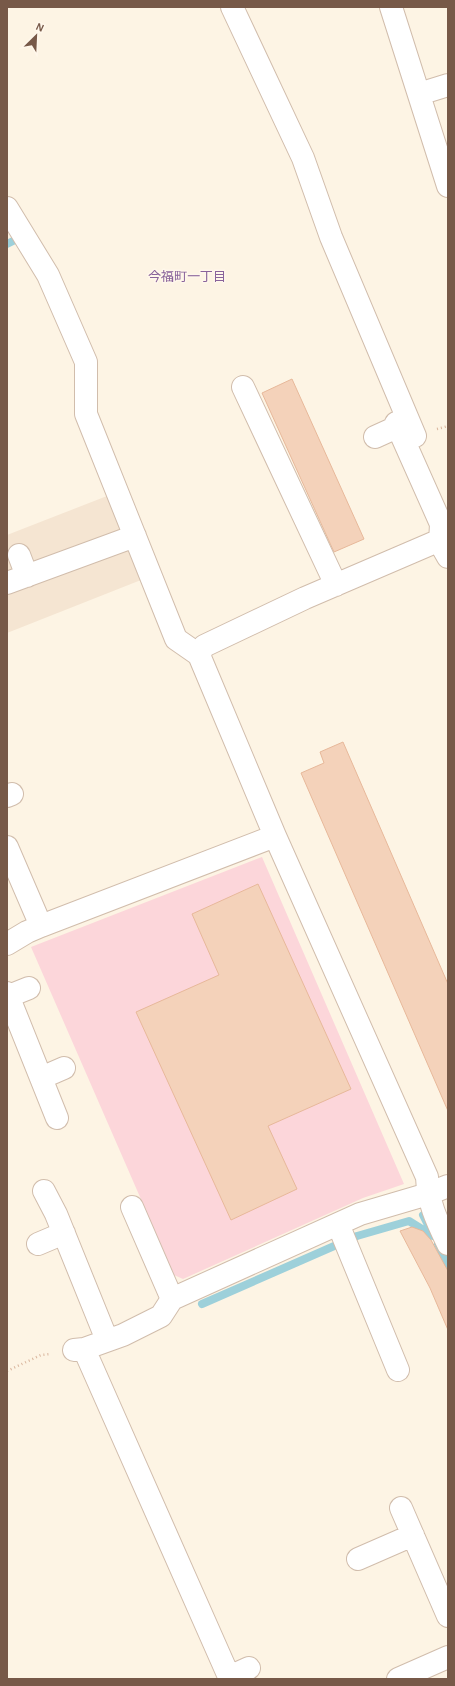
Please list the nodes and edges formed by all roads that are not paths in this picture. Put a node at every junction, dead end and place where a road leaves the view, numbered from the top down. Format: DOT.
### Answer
graph roads {
  1 [pos="232,7"];
  2 [pos="391,7"];
  3 [pos="448,85"];
  4 [pos="419,94"];
  5 [pos="448,186"];
  6 [pos="7,208"];
  7 [pos="243,387"];
  8 [pos="384,396"];
  9 [pos="406,432"];
  10 [pos="375,437"];
  11 [pos="135,536"];
  12 [pos="444,550"];
  13 [pos="19,555"];
  14 [pos="27,576"];
  15 [pos="7,583"];
  16 [pos="336,585"];
  17 [pos="199,655"];
  18 [pos="276,836"];
  19 [pos="7,847"];
  20 [pos="41,926"];
  21 [pos="7,944"];
  22 [pos="29,988"];
  23 [pos="8,995"];
  24 [pos="64,1068"];
  25 [pos="41,1078"];
  26 [pos="57,1118"];
  27 [pos="448,1186"];
  28 [pos="44,1191"];
  29 [pos="428,1194"];
  30 [pos="132,1207"];
  31 [pos="64,1233"];
  32 [pos="342,1235"];
  33 [pos="38,1244"];
  34 [pos="448,1244"];
  35 [pos="172,1299"];
  36 [pos="107,1340"];
  37 [pos="398,1370"];
  38 [pos="401,1508"];
  39 [pos="413,1535"];
  40 [pos="358,1559"];
  41 [pos="448,1616"];
  42 [pos="439,1667"];
  43 [pos="249,1668"];
  44 [pos="229,1678"];
  45 [pos="398,1679"];
  1 -- 9 [label="street"];
  2 -- 4 [label="street"];
  3 -- 4 [label="street"];
  4 -- 5 [label="street"];
  6 -- 11 [label="street"];
  7 -- 16 [label="street"];
  8 -- 9 [label="street"];
  9 -- 10 [label="street"];
  9 -- 12 [label="street"];
  11 -- 14 [label="street"];
  11 -- 17 [label="street"];
  12 -- 16 [label="street"];
  13 -- 14 [label="street"];
  14 -- 15 [label="street"];
  16 -- 17 [label="street"];
  17 -- 18 [label="street"];
  18 -- 20 [label="street"];
  18 -- 29 [label="street"];
  19 -- 20 [label="street"];
  20 -- 21 [label="street"];
  22 -- 23 [label="street"];
  23 -- 25 [label="street"];
  24 -- 25 [label="street"];
  25 -- 26 [label="street"];
  27 -- 29 [label="street"];
  28 -- 31 [label="street"];
  29 -- 32 [label="street"];
  29 -- 34 [label="street"];
  30 -- 35 [label="street"];
  31 -- 33 [label="street"];
  31 -- 36 [label="street"];
  32 -- 35 [label="street"];
  32 -- 37 [label="street"];
  35 -- 36 [label="street"];
  36 -- 44 [label="street"];
  38 -- 39 [label="street"];
  39 -- 40 [label="street"];
  39 -- 41 [label="street"];
  42 -- 45 [label="street"];
  43 -- 44 [label="street"];
}
